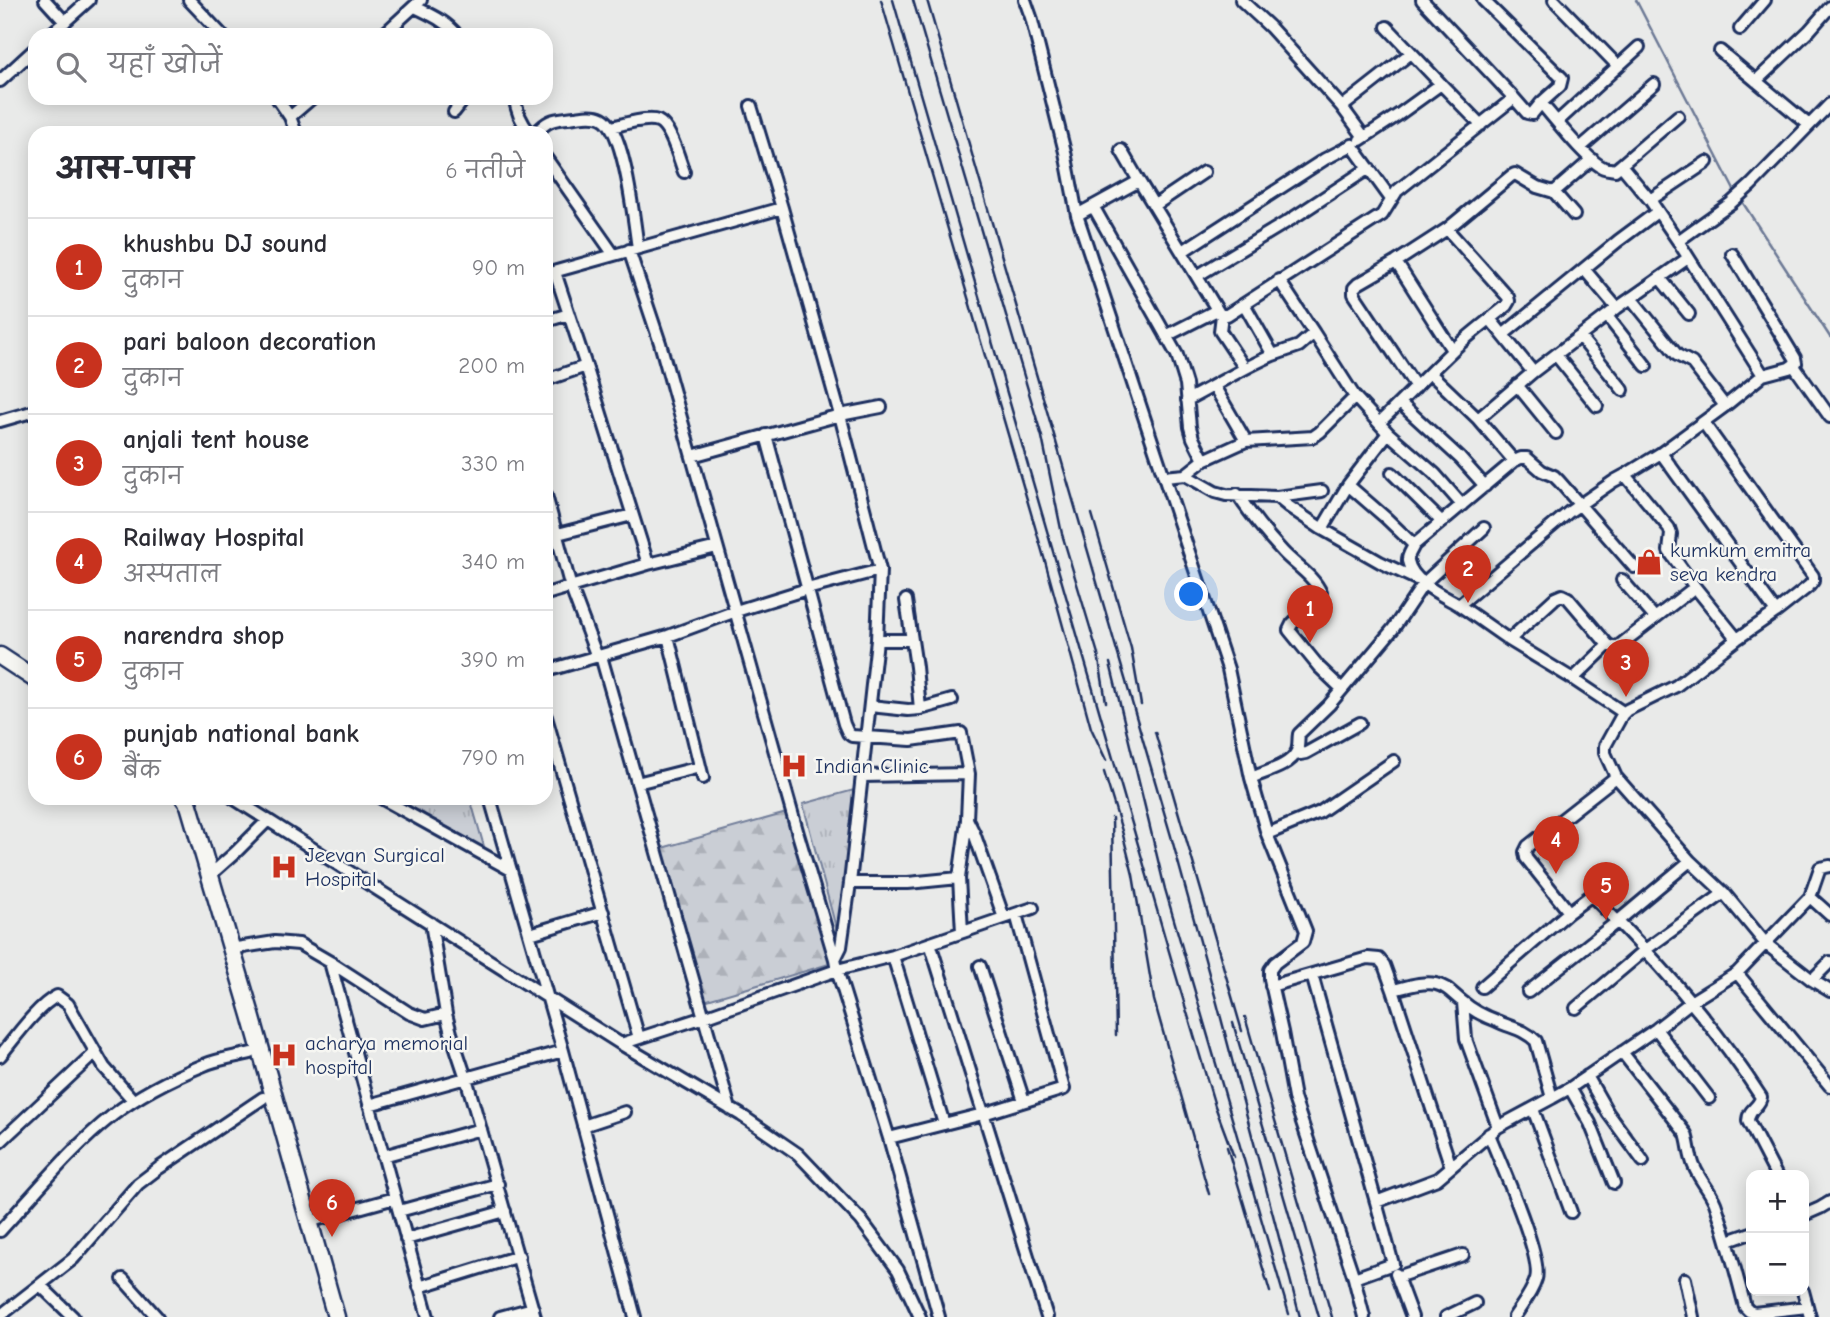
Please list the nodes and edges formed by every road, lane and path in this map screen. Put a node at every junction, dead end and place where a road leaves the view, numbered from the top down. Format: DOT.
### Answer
graph roads {
  1 [pos="45,0"];
  2 [pos="89,0"];
  3 [pos="189,0"];
  4 [pos="1024,0"];
  5 [pos="1241,0"];
  6 [pos="1422,0"];
  7 [pos="1483,0"];
  8 [pos="1554,0"];
  9 [pos="1574,0"];
  10 [pos="1765,0"];
  11 [pos="418,4"];
  12 [pos="1830,7"];
  13 [pos="1564,10"];
  14 [pos="65,22"];
  15 [pos="1387,27"];
  16 [pos="58,28"];
  17 [pos="215,28"];
  18 [pos="391,28"];
  19 [pos="452,28"];
  20 [pos="1740,29"];
  21 [pos="1639,47"];
  22 [pos="1720,51"];
  23 [pos="1411,53"];
  24 [pos="28,55"];
  25 [pos="1618,66"];
  26 [pos="0,80"];
  27 [pos="1756,80"];
  28 [pos="1441,84"];
  29 [pos="1654,84"];
  30 [pos="1514,98"];
  31 [pos="1541,103"];
  32 [pos="282,105"];
  33 [pos="304,105"];
  34 [pos="460,105"];
  35 [pos="516,105"];
  36 [pos="751,106"];
  37 [pos="1342,107"];
  38 [pos="1828,110"];
  39 [pos="454,112"];
  40 [pos="1678,116"];
  41 [pos="290,117"];
  42 [pos="1557,122"];
  43 [pos="1480,125"];
  44 [pos="1809,125"];
  45 [pos="293,126"];
  46 [pos="524,126"];
  47 [pos="542,126"];
  48 [pos="612,127"];
  49 [pos="1364,137"];
  50 [pos="1352,145"];
  51 [pos="1580,148"];
  52 [pos="1121,150"];
  53 [pos="1591,159"];
  54 [pos="1707,162"];
  55 [pos="1621,165"];
  56 [pos="1369,168"];
  57 [pos="553,169"];
  58 [pos="684,172"];
  59 [pos="1204,172"];
  60 [pos="1139,181"];
  61 [pos="1554,192"];
  62 [pos="1391,199"];
  63 [pos="1650,200"];
  64 [pos="1154,205"];
  65 [pos="1093,206"];
  66 [pos="782,208"];
  67 [pos="1657,212"];
  68 [pos="1077,215"];
  69 [pos="1574,215"];
  70 [pos="1447,229"];
  71 [pos="1678,241"];
  72 [pos="634,249"];
  73 [pos="1183,251"];
  74 [pos="1732,254"];
  75 [pos="614,255"];
  76 [pos="1688,258"];
  77 [pos="1396,262"];
  78 [pos="1584,269"];
  79 [pos="553,272"];
  80 [pos="1197,276"];
  81 [pos="1660,278"];
  82 [pos="553,279"];
  83 [pos="1279,280"];
  84 [pos="1631,299"];
  85 [pos="1244,304"];
  86 [pos="1617,308"];
  87 [pos="1219,313"];
  88 [pos="569,314"];
  89 [pos="1689,314"];
  90 [pos="1607,316"];
  91 [pos="553,319"];
  92 [pos="1490,319"];
  93 [pos="1314,333"];
  94 [pos="1504,334"];
  95 [pos="1166,336"];
  96 [pos="1580,337"];
  97 [pos="1452,350"];
  98 [pos="1273,355"];
  99 [pos="1556,355"];
  100 [pos="586,366"];
  101 [pos="1646,366"];
  102 [pos="1794,366"];
  103 [pos="1244,367"];
  104 [pos="1534,372"];
  105 [pos="1430,373"];
  106 [pos="1763,375"];
  107 [pos="553,378"];
  108 [pos="1517,385"];
  109 [pos="1214,386"];
  110 [pos="1416,387"];
  111 [pos="1623,390"];
  112 [pos="1355,397"];
  113 [pos="1187,400"];
  114 [pos="1400,403"];
  115 [pos="1597,406"];
  116 [pos="1725,406"];
  117 [pos="881,407"];
  118 [pos="28,413"];
  119 [pos="840,415"];
  120 [pos="1830,417"];
  121 [pos="1478,419"];
  122 [pos="0,421"];
  123 [pos="1380,422"];
  124 [pos="1703,422"];
  125 [pos="1388,433"];
  126 [pos="1556,433"];
  127 [pos="766,435"];
  128 [pos="1246,441"];
  129 [pos="1661,453"];
  130 [pos="692,456"];
  131 [pos="1204,460"];
  132 [pos="1514,461"];
  133 [pos="1392,473"];
  134 [pos="1185,475"];
  135 [pos="1625,475"];
  136 [pos="1164,478"];
  137 [pos="1349,485"];
  138 [pos="1485,486"];
  139 [pos="1322,491"];
  140 [pos="1237,495"];
  141 [pos="1278,497"];
  142 [pos="1462,505"];
  143 [pos="1580,505"];
  144 [pos="632,514"];
  145 [pos="1442,522"];
  146 [pos="1484,528"];
  147 [pos="1322,529"];
  148 [pos="553,535"];
  149 [pos="553,541"];
  150 [pos="1414,545"];
  151 [pos="717,547"];
  152 [pos="648,564"];
  153 [pos="1634,567"];
  154 [pos="880,570"];
  155 [pos="1622,580"];
  156 [pos="1420,581"];
  157 [pos="1695,587"];
  158 [pos="571,588"];
  159 [pos="807,589"];
  160 [pos="553,592"];
  161 [pos="906,600"];
  162 [pos="1459,605"];
  163 [pos="736,611"];
  164 [pos="1776,612"];
  165 [pos="1654,618"];
  166 [pos="668,636"];
  167 [pos="1737,639"];
  168 [pos="877,640"];
  169 [pos="912,640"];
  170 [pos="1509,640"];
  171 [pos="1608,645"];
  172 [pos="0,656"];
  173 [pos="599,656"];
  174 [pos="553,669"];
  175 [pos="28,674"];
  176 [pos="1573,679"];
  177 [pos="1342,689"];
  178 [pos="952,700"];
  179 [pos="870,706"];
  180 [pos="919,709"];
  181 [pos="1624,713"];
  182 [pos="1360,723"];
  183 [pos="866,737"];
  184 [pos="553,741"];
  185 [pos="1295,755"];
  186 [pos="1394,761"];
  187 [pos="969,774"];
  188 [pos="862,776"];
  189 [pos="1616,777"];
  190 [pos="1251,778"];
  191 [pos="637,783"];
  192 [pos="179,805"];
  193 [pos="189,805"];
  194 [pos="244,805"];
  195 [pos="394,805"];
  196 [pos="492,805"];
  197 [pos="967,818"];
  198 [pos="268,820"];
  199 [pos="1267,834"];
  200 [pos="1690,861"];
  201 [pos="1830,866"];
  202 [pos="511,870"];
  203 [pos="209,876"];
  204 [pos="959,878"];
  205 [pos="850,883"];
  206 [pos="1724,893"];
  207 [pos="1810,897"];
  208 [pos="1033,908"];
  209 [pos="603,912"];
  210 [pos="1569,912"];
  211 [pos="1016,914"];
  212 [pos="1830,915"];
  213 [pos="1004,918"];
  214 [pos="1618,921"];
  215 [pos="431,923"];
  216 [pos="962,932"];
  217 [pos="530,934"];
  218 [pos="930,943"];
  219 [pos="1766,943"];
  220 [pos="230,948"];
  221 [pos="1645,950"];
  222 [pos="893,956"];
  223 [pos="330,962"];
  224 [pos="1830,962"];
  225 [pos="836,964"];
  226 [pos="980,966"];
  227 [pos="1737,973"];
  228 [pos="1311,975"];
  229 [pos="1812,980"];
  230 [pos="1271,986"];
  231 [pos="1482,987"];
  232 [pos="1393,990"];
  233 [pos="1830,991"];
  234 [pos="1528,992"];
  235 [pos="548,997"];
  236 [pos="1692,1001"];
  237 [pos="1462,1002"];
  238 [pos="1576,1008"];
  239 [pos="446,1014"];
  240 [pos="704,1017"];
  241 [pos="1656,1029"];
  242 [pos="639,1038"];
  243 [pos="621,1044"];
  244 [pos="563,1051"];
  245 [pos="1622,1052"];
  246 [pos="94,1053"];
  247 [pos="251,1053"];
  248 [pos="0,1056"];
  249 [pos="1587,1076"];
  250 [pos="466,1077"];
  251 [pos="1830,1086"];
  252 [pos="1570,1088"];
  253 [pos="263,1098"];
  254 [pos="1552,1098"];
  255 [pos="1709,1098"];
  256 [pos="133,1100"];
  257 [pos="1024,1101"];
  258 [pos="369,1105"];
  259 [pos="730,1109"];
  260 [pos="1533,1110"];
  261 [pos="625,1112"];
  262 [pos="1608,1113"];
  263 [pos="983,1114"];
  264 [pos="1590,1123"];
  265 [pos="944,1124"];
  266 [pos="583,1126"];
  267 [pos="481,1129"];
  268 [pos="1493,1131"];
  269 [pos="889,1138"];
  270 [pos="0,1142"];
  271 [pos="383,1156"];
  272 [pos="1643,1161"];
  273 [pos="1451,1167"];
  274 [pos="1773,1170"];
  275 [pos="1614,1183"];
  276 [pos="498,1184"];
  277 [pos="395,1198"];
  278 [pos="1376,1202"];
  279 [pos="1830,1202"];
  280 [pos="399,1211"];
  281 [pos="505,1211"];
  282 [pos="1571,1212"];
  283 [pos="1809,1213"];
  284 [pos="308,1222"];
  285 [pos="0,1231"];
  286 [pos="1746,1235"];
  287 [pos="406,1239"];
  288 [pos="1728,1241"];
  289 [pos="1462,1255"];
  290 [pos="519,1256"];
  291 [pos="1392,1264"];
  292 [pos="1397,1277"];
  293 [pos="1354,1278"];
  294 [pos="123,1279"];
  295 [pos="1685,1279"];
  296 [pos="40,1284"];
  297 [pos="419,1287"];
  298 [pos="1475,1303"];
  299 [pos="534,1312"];
  300 [pos="1808,1312"];
  301 [pos="0,1315"];
  302 [pos="73,1317"];
  303 [pos="157,1317"];
  304 [pos="327,1317"];
  305 [pos="336,1317"];
  306 [pos="428,1317"];
  307 [pos="500,1317"];
  308 [pos="635,1317"];
  309 [pos="920,1317"];
  310 [pos="939,1317"];
  311 [pos="1047,1317"];
  312 [pos="1364,1317"];
  313 [pos="1412,1317"];
  314 [pos="1446,1317"];
  315 [pos="1514,1317"];
  316 [pos="1693,1317"];
  1 -- 14 [label="street"];
  2 -- 14 [label="street"];
  3 -- 17 [label="street"];
  4 -- 68 [label="street"];
  5 -- 37 [label="street"];
  6 -- 30 [label="street"];
  7 -- 31 [label="street"];
  8 -- 13 [label="street"];
  9 -- 13 [label="street"];
  10 -- 20 [label="street"];
  11 -- 18 [label="street"];
  11 -- 19 [label="street"];
  12 -- 27 [label="street"];
  13 -- 25 [label="street"];
  14 -- 16 [label="street"];
  15 -- 23 [label="street"];
  21 -- 25 [label="street"];
  22 -- 27 [label="street"];
  23 -- 28 [label="street"];
  23 -- 37 [label="street"];
  24 -- 26 [label="street"];
  25 -- 42 [label="street"];
  27 -- 44 [label="street"];
  28 -- 43 [label="street"];
  28 -- 49 [label="street"];
  29 -- 51 [label="street"];
  30 -- 31 [label="street"];
  30 -- 43 [label="street"];
  31 -- 42 [label="street"];
  32 -- 41 [label="street"];
  33 -- 41 [label="street"];
  34 -- 39 [label="street"];
  35 -- 46 [label="street"];
  36 -- 66 [label="street"];
  37 -- 49 [label="street"];
  38 -- 44 [label="street"];
  40 -- 55 [label="street"];
  41 -- 45 [label="street"];
  42 -- 51 [label="street"];
  43 -- 62 [label="street"];
  44 -- 71 [label="street"];
  47 -- 48 [label="street"];
  48 -- 58 [label="street"];
  48 -- 72 [label="street"];
  49 -- 50 [label="street"];
  50 -- 56 [label="street"];
  50 -- 73 [label="street"];
  51 -- 53 [label="street"];
  52 -- 60 [label="street"];
  53 -- 55 [label="street"];
  53 -- 61 [label="street"];
  54 -- 63 [label="street"];
  55 -- 63 [label="street"];
  56 -- 62 [label="street"];
  56 -- 80 [label="street"];
  57 -- 75 [label="street"];
  59 -- 64 [label="street"];
  60 -- 64 [label="street"];
  60 -- 65 [label="street"];
  61 -- 69 [label="street"];
  61 -- 70 [label="street"];
  62 -- 83 [label="street"];
  63 -- 67 [label="street"];
  64 -- 73 [label="street"];
  65 -- 68 [label="street"];
  65 -- 95 [label="street"];
  66 -- 72 [label="street"];
  66 -- 119 [label="street"];
  67 -- 71 [label="street"];
  67 -- 78 [label="street"];
  68 -- 136 [label="street"];
  70 -- 77 [label="street"];
  70 -- 92 [label="street"];
  71 -- 76 [label="street"];
  72 -- 75 [label="street"];
  72 -- 130 [label="street"];
  73 -- 80 [label="street"];
  74 -- 102 [label="street"];
  75 -- 79 [label="street"];
  76 -- 81 [label="street"];
  76 -- 106 [label="street"];
  77 -- 97 [label="street"];
  77 -- 110 [label="street"];
  78 -- 86 [label="street"];
  78 -- 94 [label="street"];
  80 -- 87 [label="street"];
  81 -- 84 [label="street"];
  81 -- 89 [label="street"];
  82 -- 88 [label="street"];
  83 -- 85 [label="street"];
  83 -- 93 [label="street"];
  84 -- 86 [label="street"];
  84 -- 116 [label="street"];
  85 -- 87 [label="street"];
  85 -- 98 [label="street"];
  86 -- 90 [label="street"];
  87 -- 95 [label="street"];
  87 -- 103 [label="street"];
  88 -- 91 [label="street"];
  88 -- 100 [label="street"];
  90 -- 96 [label="street"];
  90 -- 101 [label="street"];
  92 -- 94 [label="street"];
  92 -- 97 [label="street"];
  93 -- 98 [label="street"];
  93 -- 112 [label="street"];
  94 -- 104 [label="street"];
  95 -- 113 [label="street"];
  96 -- 99 [label="street"];
  96 -- 111 [label="street"];
  97 -- 105 [label="street"];
  98 -- 103 [label="street"];
  99 -- 104 [label="street"];
  99 -- 115 [label="street"];
  100 -- 107 [label="street"];
  100 -- 144 [label="street"];
  102 -- 106 [label="street"];
  102 -- 120 [label="street"];
  103 -- 109 [label="street"];
  104 -- 108 [label="street"];
  105 -- 110 [label="street"];
  105 -- 121 [label="street"];
  106 -- 116 [label="street"];
  108 -- 121 [label="street"];
  108 -- 126 [label="street"];
  109 -- 113 [label="street"];
  109 -- 128 [label="street"];
  110 -- 114 [label="street"];
  112 -- 123 [label="street"];
  112 -- 128 [label="street"];
  113 -- 131 [label="street"];
  114 -- 123 [label="street"];
  114 -- 138 [label="street"];
  116 -- 124 [label="street"];
  117 -- 119 [label="street"];
  118 -- 122 [label="street"];
  119 -- 127 [label="street"];
  119 -- 154 [label="street"];
  121 -- 132 [label="street"];
  123 -- 125 [label="street"];
  124 -- 129 [label="street"];
  124 -- 164 [label="street"];
  125 -- 137 [label="street"];
  125 -- 142 [label="street"];
  127 -- 130 [label="street"];
  127 -- 159 [label="street"];
  128 -- 131 [label="street"];
  129 -- 135 [label="street"];
  129 -- 164 [label="street"];
  130 -- 151 [label="street"];
  131 -- 134 [label="street"];
  132 -- 138 [label="street"];
  132 -- 143 [label="street"];
  133 -- 145 [label="street"];
  134 -- 136 [label="street"];
  134 -- 140 [label="street"];
  135 -- 143 [label="street"];
  135 -- 157 [label="street"];
  136 -- 190 [label="street"];
  137 -- 147 [label="street"];
  137 -- 150 [label="street"];
  138 -- 142 [label="street"];
  139 -- 141 [label="street"];
  140 -- 141 [label="street"];
  140 -- 177 [label="street"];
  141 -- 147 [label="street"];
  142 -- 145 [label="street"];
  143 -- 153 [label="street"];
  143 -- 162 [label="street"];
  144 -- 148 [label="street"];
  144 -- 152 [label="street"];
  145 -- 150 [label="street"];
  146 -- 156 [label="street"];
  147 -- 156 [label="street"];
  149 -- 158 [label="street"];
  150 -- 156 [label="street"];
  151 -- 152 [label="street"];
  151 -- 163 [label="street"];
  152 -- 158 [label="street"];
  154 -- 159 [label="street"];
  154 -- 168 [label="street"];
  155 -- 165 [label="street"];
  156 -- 162 [label="street"];
  156 -- 177 [label="street"];
  157 -- 165 [label="street"];
  157 -- 167 [label="street"];
  158 -- 160 [label="street"];
  158 -- 173 [label="street"];
  159 -- 163 [label="street"];
  159 -- 183 [label="street"];
  161 -- 169 [label="street"];
  162 -- 170 [label="street"];
  163 -- 166 [label="street"];
  163 -- 225 [label="street"];
  164 -- 167 [label="street"];
  165 -- 171 [label="street"];
  166 -- 173 [label="street"];
  166 -- 191 [label="street"];
  167 -- 181 [label="street"];
  168 -- 169 [label="street"];
  168 -- 179 [label="street"];
  169 -- 180 [label="street"];
  170 -- 171 [label="street"];
  170 -- 176 [label="street"];
  171 -- 176 [label="street"];
  172 -- 175 [label="highway"];
  173 -- 174 [label="street"];
  173 -- 191 [label="street"];
  176 -- 181 [label="street"];
  177 -- 185 [label="street"];
  178 -- 180 [label="street"];
  179 -- 180 [label="street"];
  179 -- 183 [label="street"];
  181 -- 189 [label="street"];
  182 -- 185 [label="street"];
  183 -- 187 [label="street"];
  183 -- 188 [label="street"];
  184 -- 209 [label="street"];
  185 -- 190 [label="street"];
  186 -- 199 [label="street"];
  187 -- 188 [label="street"];
  187 -- 197 [label="street"];
  188 -- 205 [label="street"];
  189 -- 200 [label="street"];
  189 -- 210 [label="street"];
  190 -- 199 [label="street"];
  191 -- 240 [label="street"];
  192 -- 247 [label="highway"];
  193 -- 203 [label="highway"];
  194 -- 198 [label="street"];
  195 -- 202 [label="street"];
  196 -- 202 [label="street"];
  197 -- 204 [label="street"];
  197 -- 213 [label="street"];
  198 -- 203 [label="street"];
  198 -- 215 [label="street"];
  199 -- 230 [label="street"];
  200 -- 206 [label="street"];
  200 -- 214 [label="street"];
  201 -- 207 [label="street"];
  202 -- 217 [label="street"];
  203 -- 220 [label="highway"];
  204 -- 205 [label="street"];
  204 -- 216 [label="street"];
  205 -- 225 [label="street"];
  206 -- 219 [label="street"];
  206 -- 221 [label="street"];
  207 -- 212 [label="street"];
  207 -- 219 [label="street"];
  208 -- 211 [label="street"];
  209 -- 217 [label="street"];
  209 -- 242 [label="street"];
  210 -- 214 [label="street"];
  210 -- 231 [label="street"];
  211 -- 213 [label="street"];
  211 -- 257 [label="street"];
  213 -- 216 [label="street"];
  214 -- 221 [label="street"];
  214 -- 234 [label="street"];
  215 -- 235 [label="street"];
  215 -- 239 [label="street"];
  216 -- 218 [label="street"];
  217 -- 235 [label="street"];
  218 -- 222 [label="street"];
  218 -- 263 [label="street"];
  219 -- 227 [label="street"];
  219 -- 229 [label="street"];
  220 -- 223 [label="street"];
  220 -- 284 [label="highway"];
  221 -- 236 [label="street"];
  221 -- 238 [label="street"];
  222 -- 225 [label="street"];
  222 -- 265 [label="street"];
  223 -- 239 [label="street"];
  223 -- 258 [label="street"];
  224 -- 229 [label="street"];
  225 -- 240 [label="street"];
  225 -- 269 [label="street"];
  226 -- 257 [label="street"];
  227 -- 236 [label="street"];
  227 -- 251 [label="street"];
  228 -- 230 [label="street"];
  228 -- 232 [label="street"];
  228 -- 278 [label="street"];
  229 -- 233 [label="street"];
  230 -- 293 [label="street"];
  232 -- 237 [label="street"];
  232 -- 273 [label="street"];
  235 -- 243 [label="street"];
  235 -- 244 [label="street"];
  236 -- 241 [label="street"];
  236 -- 274 [label="street"];
  237 -- 254 [label="street"];
  237 -- 268 [label="street"];
  239 -- 250 [label="street"];
  240 -- 242 [label="street"];
  240 -- 259 [label="street"];
  241 -- 245 [label="street"];
  241 -- 255 [label="street"];
  242 -- 243 [label="street"];
  243 -- 259 [label="street"];
  244 -- 250 [label="street"];
  244 -- 266 [label="street"];
  245 -- 249 [label="street"];
  245 -- 288 [label="street"];
  246 -- 248 [label="street"];
  246 -- 256 [label="street"];
  246 -- 270 [label="street"];
  247 -- 253 [label="highway"];
  247 -- 256 [label="street"];
  249 -- 252 [label="street"];
  249 -- 262 [label="street"];
  250 -- 258 [label="street"];
  250 -- 267 [label="street"];
  252 -- 254 [label="street"];
  252 -- 264 [label="street"];
  253 -- 296 [label="street"];
  253 -- 304 [label="highway"];
  254 -- 260 [label="street"];
  256 -- 285 [label="street"];
  257 -- 263 [label="street"];
  258 -- 271 [label="street"];
  259 -- 309 [label="street"];
  260 -- 268 [label="street"];
  260 -- 282 [label="street"];
  261 -- 266 [label="street"];
  262 -- 264 [label="street"];
  262 -- 272 [label="street"];
  263 -- 265 [label="street"];
  263 -- 311 [label="street"];
  264 -- 275 [label="street"];
  265 -- 269 [label="street"];
  266 -- 308 [label="street"];
  267 -- 271 [label="street"];
  267 -- 276 [label="street"];
  268 -- 273 [label="street"];
  268 -- 315 [label="street"];
  269 -- 310 [label="street"];
  271 -- 277 [label="street"];
  273 -- 278 [label="street"];
  276 -- 280 [label="street"];
  276 -- 281 [label="street"];
  277 -- 280 [label="street"];
  277 -- 284 [label="street"];
  278 -- 291 [label="street"];
  279 -- 283 [label="street"];
  280 -- 287 [label="street"];
  281 -- 287 [label="street"];
  281 -- 290 [label="street"];
  284 -- 305 [label="highway"];
  286 -- 288 [label="street"];
  287 -- 297 [label="street"];
  288 -- 300 [label="street"];
  289 -- 292 [label="street"];
  290 -- 297 [label="street"];
  290 -- 299 [label="street"];
  291 -- 292 [label="street"];
  291 -- 293 [label="street"];
  292 -- 313 [label="street"];
  293 -- 312 [label="street"];
  294 -- 303 [label="street"];
  295 -- 316 [label="street"];
  296 -- 301 [label="street"];
  296 -- 302 [label="street"];
  297 -- 306 [label="street"];
  298 -- 314 [label="street"];
  299 -- 307 [label="street"];
}
